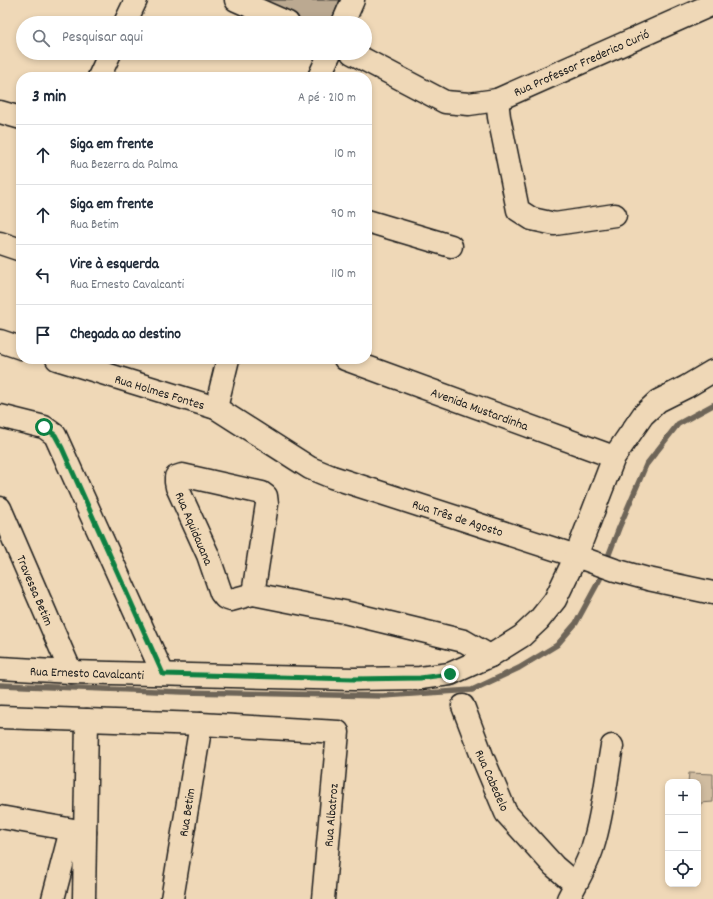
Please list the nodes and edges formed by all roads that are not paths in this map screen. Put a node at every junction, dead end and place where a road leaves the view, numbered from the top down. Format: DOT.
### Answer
graph roads {
  1 [pos="136,0"];
  2 [pos="236,0"];
  3 [pos="353,0"];
  4 [pos="713,4"];
  5 [pos="128,16"];
  6 [pos="272,16"];
  7 [pos="346,16"];
  8 [pos="107,60"];
  9 [pos="326,60"];
  10 [pos="365,60"];
  11 [pos="101,72"];
  12 [pos="320,72"];
  13 [pos="497,100"];
  14 [pos="0,112"];
  15 [pos="16,117"];
  16 [pos="615,215"];
  17 [pos="372,222"];
  18 [pos="0,243"];
  19 [pos="452,246"];
  20 [pos="16,248"];
  21 [pos="0,341"];
  22 [pos="16,346"];
  23 [pos="73,364"];
  24 [pos="227,364"];
  25 [pos="359,364"];
  26 [pos="713,371"];
  27 [pos="216,408"];
  28 [pos="0,416"];
  29 [pos="614,457"];
  30 [pos="0,508"];
  31 [pos="581,558"];
  32 [pos="713,593"];
  33 [pos="252,594"];
  34 [pos="490,656"];
  35 [pos="0,668"];
  36 [pos="71,672"];
  37 [pos="163,674"];
  38 [pos="463,706"];
  39 [pos="0,717"];
  40 [pos="87,720"];
  41 [pos="200,724"];
  42 [pos="612,746"];
  43 [pos="0,817"];
  44 [pos="78,831"];
  45 [pos="572,892"];
  46 [pos="52,899"];
  47 [pos="84,899"];
  48 [pos="172,899"];
  49 [pos="323,899"];
  1 -- 5 [label="street"];
  2 -- 6 [label="street"];
  3 -- 7 [label="street"];
  4 -- 13 [label="street, Rua Professor Frederico Curió"];
  8 -- 11 [label="street"];
  9 -- 12 [label="street"];
  10 -- 13 [label="street, Rua Professor Frederico Curió"];
  13 -- 16 [label="street"];
  14 -- 15 [label="street"];
  17 -- 19 [label="street"];
  18 -- 20 [label="street"];
  21 -- 22 [label="street"];
  23 -- 27 [label="street, Rua Holmes Fontes"];
  24 -- 27 [label="street"];
  25 -- 29 [label="street, Avenida Mustardinha"];
  26 -- 29 [label="street, Rua Ernesto Cavalcanti"];
  27 -- 31 [label="street, Rua Três de Agosto"];
  28 -- 37 [label="street"];
  29 -- 31 [label="street, Rua Ernesto Cavalcanti"];
  30 -- 36 [label="street, Travessa Betim"];
  31 -- 32 [label="street, Rua Três de Agosto"];
  31 -- 34 [label="street, Rua Ernesto Cavalcanti"];
  33 -- 33 [label="street, Rua Aquidauana"];
  33 -- 34 [label="street, Rua Aquidauana"];
  34 -- 37 [label="street, Rua Ernesto Cavalcanti"];
  35 -- 36 [label="street, Rua Ernesto Cavalcanti"];
  36 -- 37 [label="street, Rua Ernesto Cavalcanti"];
  38 -- 45 [label="street, Rua Cabedelo"];
  39 -- 40 [label="street"];
  40 -- 41 [label="street"];
  40 -- 44 [label="street"];
  41 -- 48 [label="street, Rua Betim"];
  41 -- 49 [label="street, Rua Albatroz"];
  42 -- 45 [label="street"];
  43 -- 44 [label="street"];
  44 -- 46 [label="street"];
  44 -- 47 [label="street"];
}
